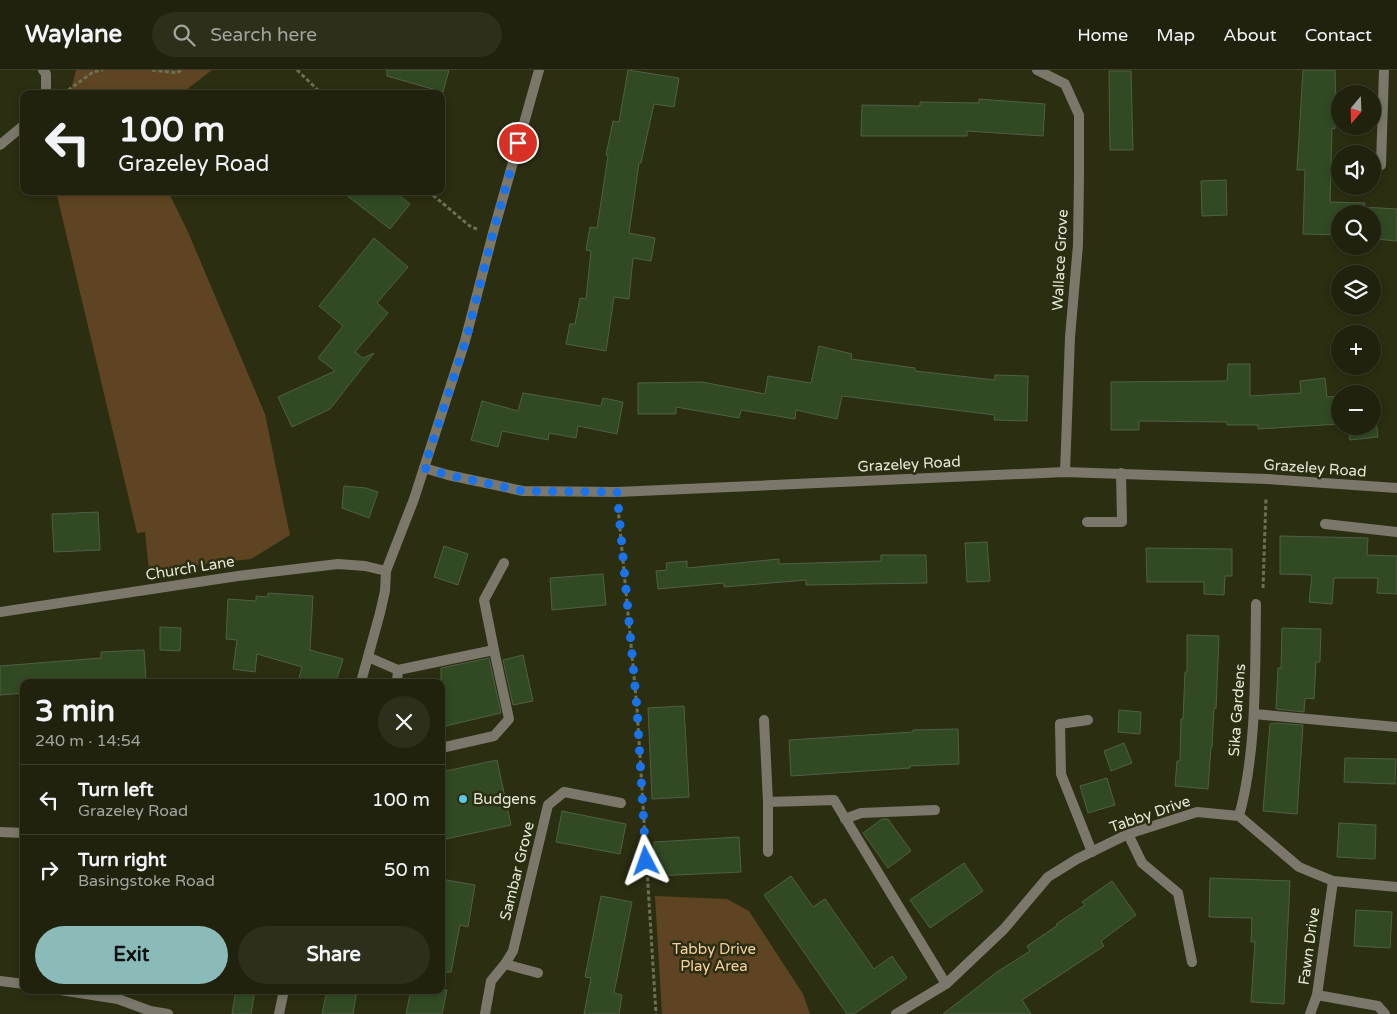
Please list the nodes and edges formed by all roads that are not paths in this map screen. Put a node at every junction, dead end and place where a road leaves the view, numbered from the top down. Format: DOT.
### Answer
graph roads {
  1 [pos="43,70"];
  2 [pos="539,70"];
  3 [pos="1036,70"];
  4 [pos="1384,70"];
  5 [pos="46,90"];
  6 [pos="20,128"];
  7 [pos="0,145"];
  8 [pos="1381,165"];
  9 [pos="424,468"];
  10 [pos="1065,472"];
  11 [pos="1121,473"];
  12 [pos="1397,488"];
  13 [pos="1087,522"];
  14 [pos="1325,524"];
  15 [pos="1397,532"];
  16 [pos="504,563"];
  17 [pos="386,571"];
  18 [pos="1256,604"];
  19 [pos="0,612"];
  20 [pos="494,650"];
  21 [pos="368,657"];
  22 [pos="398,670"];
  23 [pos="362,679"];
  24 [pos="397,679"];
  25 [pos="1254,714"];
  26 [pos="764,720"];
  27 [pos="1088,720"];
  28 [pos="1397,727"];
  29 [pos="445,747"];
  30 [pos="768,802"];
  31 [pos="621,803"];
  32 [pos="935,810"];
  33 [pos="1239,816"];
  34 [pos="845,819"];
  35 [pos="0,832"];
  36 [pos="20,833"];
  37 [pos="1128,834"];
  38 [pos="768,852"];
  39 [pos="1092,852"];
  40 [pos="1333,881"];
  41 [pos="1397,887"];
  42 [pos="1192,962"];
  43 [pos="505,964"];
  44 [pos="538,973"];
  45 [pos="0,981"];
  46 [pos="20,984"];
  47 [pos="946,984"];
  48 [pos="86,994"];
  49 [pos="283,994"];
  50 [pos="1317,995"];
  51 [pos="168,1014"];
  52 [pos="279,1014"];
  53 [pos="485,1014"];
  54 [pos="896,1014"];
  55 [pos="1310,1014"];
  56 [pos="1385,1014"];
  1 -- 5 [label="street"];
  2 -- 9 [label="street"];
  3 -- 10 [label="street, Wallace Grove"];
  4 -- 8 [label="street"];
  6 -- 7 [label="street"];
  9 -- 10 [label="street, Grazeley Road"];
  9 -- 17 [label="street"];
  10 -- 11 [label="street, Grazeley Road"];
  11 -- 12 [label="street, Grazeley Road"];
  11 -- 13 [label="street"];
  14 -- 15 [label="street"];
  16 -- 20 [label="street"];
  17 -- 19 [label="street, Church Lane"];
  17 -- 21 [label="street"];
  18 -- 25 [label="street, Sika Gardens"];
  20 -- 22 [label="street"];
  20 -- 29 [label="street"];
  21 -- 22 [label="street"];
  21 -- 23 [label="street"];
  22 -- 24 [label="street"];
  25 -- 28 [label="street"];
  25 -- 33 [label="street, Sika Gardens"];
  26 -- 30 [label="street"];
  27 -- 39 [label="street"];
  30 -- 34 [label="street"];
  30 -- 38 [label="street"];
  31 -- 43 [label="street, Sambar Grove"];
  32 -- 34 [label="street"];
  33 -- 37 [label="street, Tabby Drive"];
  33 -- 40 [label="street"];
  34 -- 47 [label="street"];
  35 -- 36 [label="street"];
  37 -- 39 [label="street, Tabby Drive"];
  37 -- 42 [label="street"];
  39 -- 47 [label="street, Tabby Drive"];
  40 -- 41 [label="street"];
  40 -- 50 [label="street, Fawn Drive"];
  43 -- 44 [label="street"];
  43 -- 53 [label="street, Sambar Grove"];
  45 -- 46 [label="street"];
  47 -- 54 [label="street, Tabby Drive"];
  48 -- 51 [label="street"];
  49 -- 52 [label="street"];
  50 -- 55 [label="street, Fawn Drive"];
  50 -- 56 [label="street"];
}
